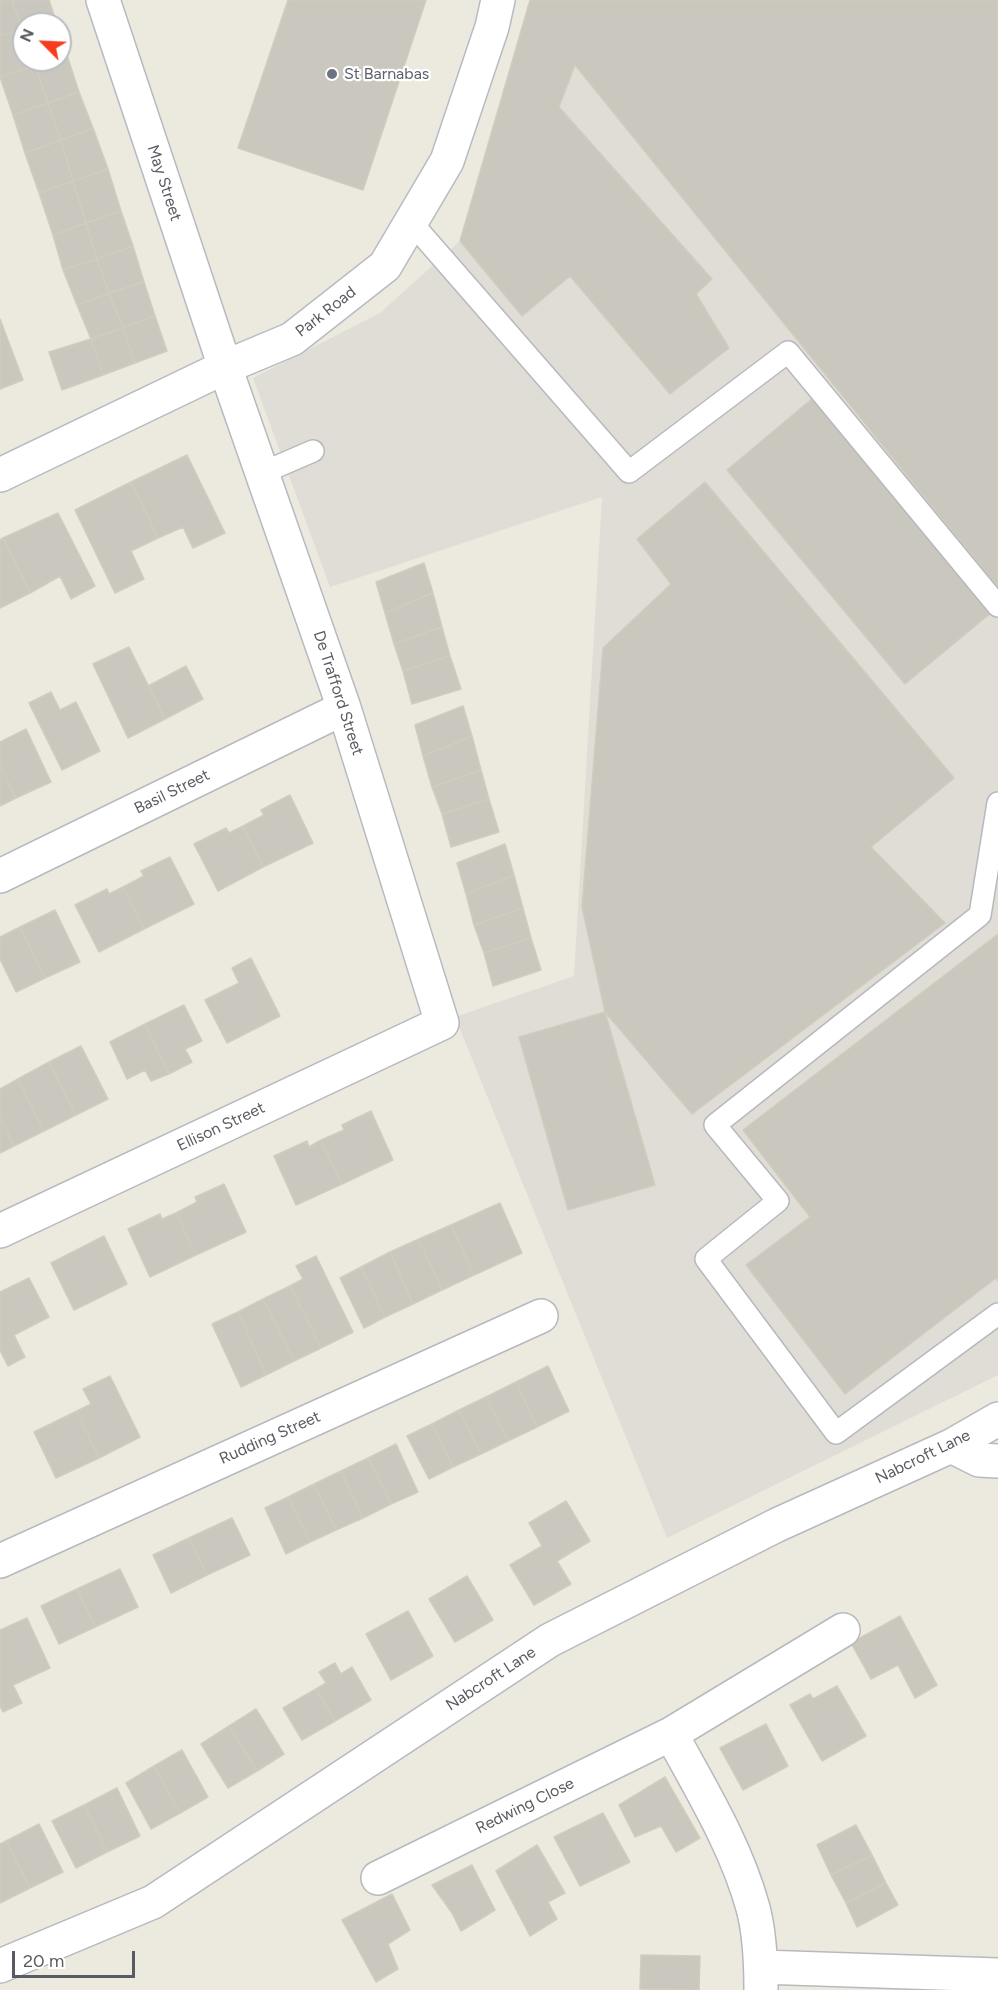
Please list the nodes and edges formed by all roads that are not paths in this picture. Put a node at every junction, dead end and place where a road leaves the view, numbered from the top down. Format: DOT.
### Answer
graph roads {
  1 [pos="103,0"];
  2 [pos="498,0"];
  3 [pos="411,222"];
  4 [pos="225,366"];
  5 [pos="313,451"];
  6 [pos="262,473"];
  7 [pos="0,475"];
  8 [pos="998,606"];
  9 [pos="344,708"];
  10 [pos="998,803"];
  11 [pos="0,876"];
  12 [pos="442,1023"];
  13 [pos="0,1231"];
  14 [pos="998,1314"];
  15 [pos="541,1316"];
  16 [pos="998,1419"];
  17 [pos="951,1446"];
  18 [pos="998,1461"];
  19 [pos="0,1561"];
  20 [pos="843,1630"];
  21 [pos="671,1734"];
  22 [pos="378,1878"];
  23 [pos="0,1966"];
  24 [pos="998,1975"];
  25 [pos="761,1979"];
  1 -- 4 [label="street, May Street"];
  2 -- 3 [label="street, Park Road"];
  3 -- 4 [label="street, Park Road"];
  3 -- 8 [label="lane"];
  4 -- 6 [label="street, De Trafford Street"];
  4 -- 7 [label="street, Park Road"];
  5 -- 6 [label="lane"];
  6 -- 9 [label="street, De Trafford Street"];
  9 -- 11 [label="street, Basil Street"];
  9 -- 12 [label="street, De Trafford Street"];
  10 -- 14 [label="lane"];
  12 -- 13 [label="street, Ellison Street"];
  15 -- 19 [label="street, Rudding Street"];
  16 -- 17 [label="street, Nabcroft Lane"];
  17 -- 18 [label="street"];
  17 -- 23 [label="street, Nabcroft Lane"];
  20 -- 21 [label="street, Redwing Close"];
  21 -- 22 [label="street, Redwing Close"];
  21 -- 25 [label="street"];
  24 -- 25 [label="street"];
}
